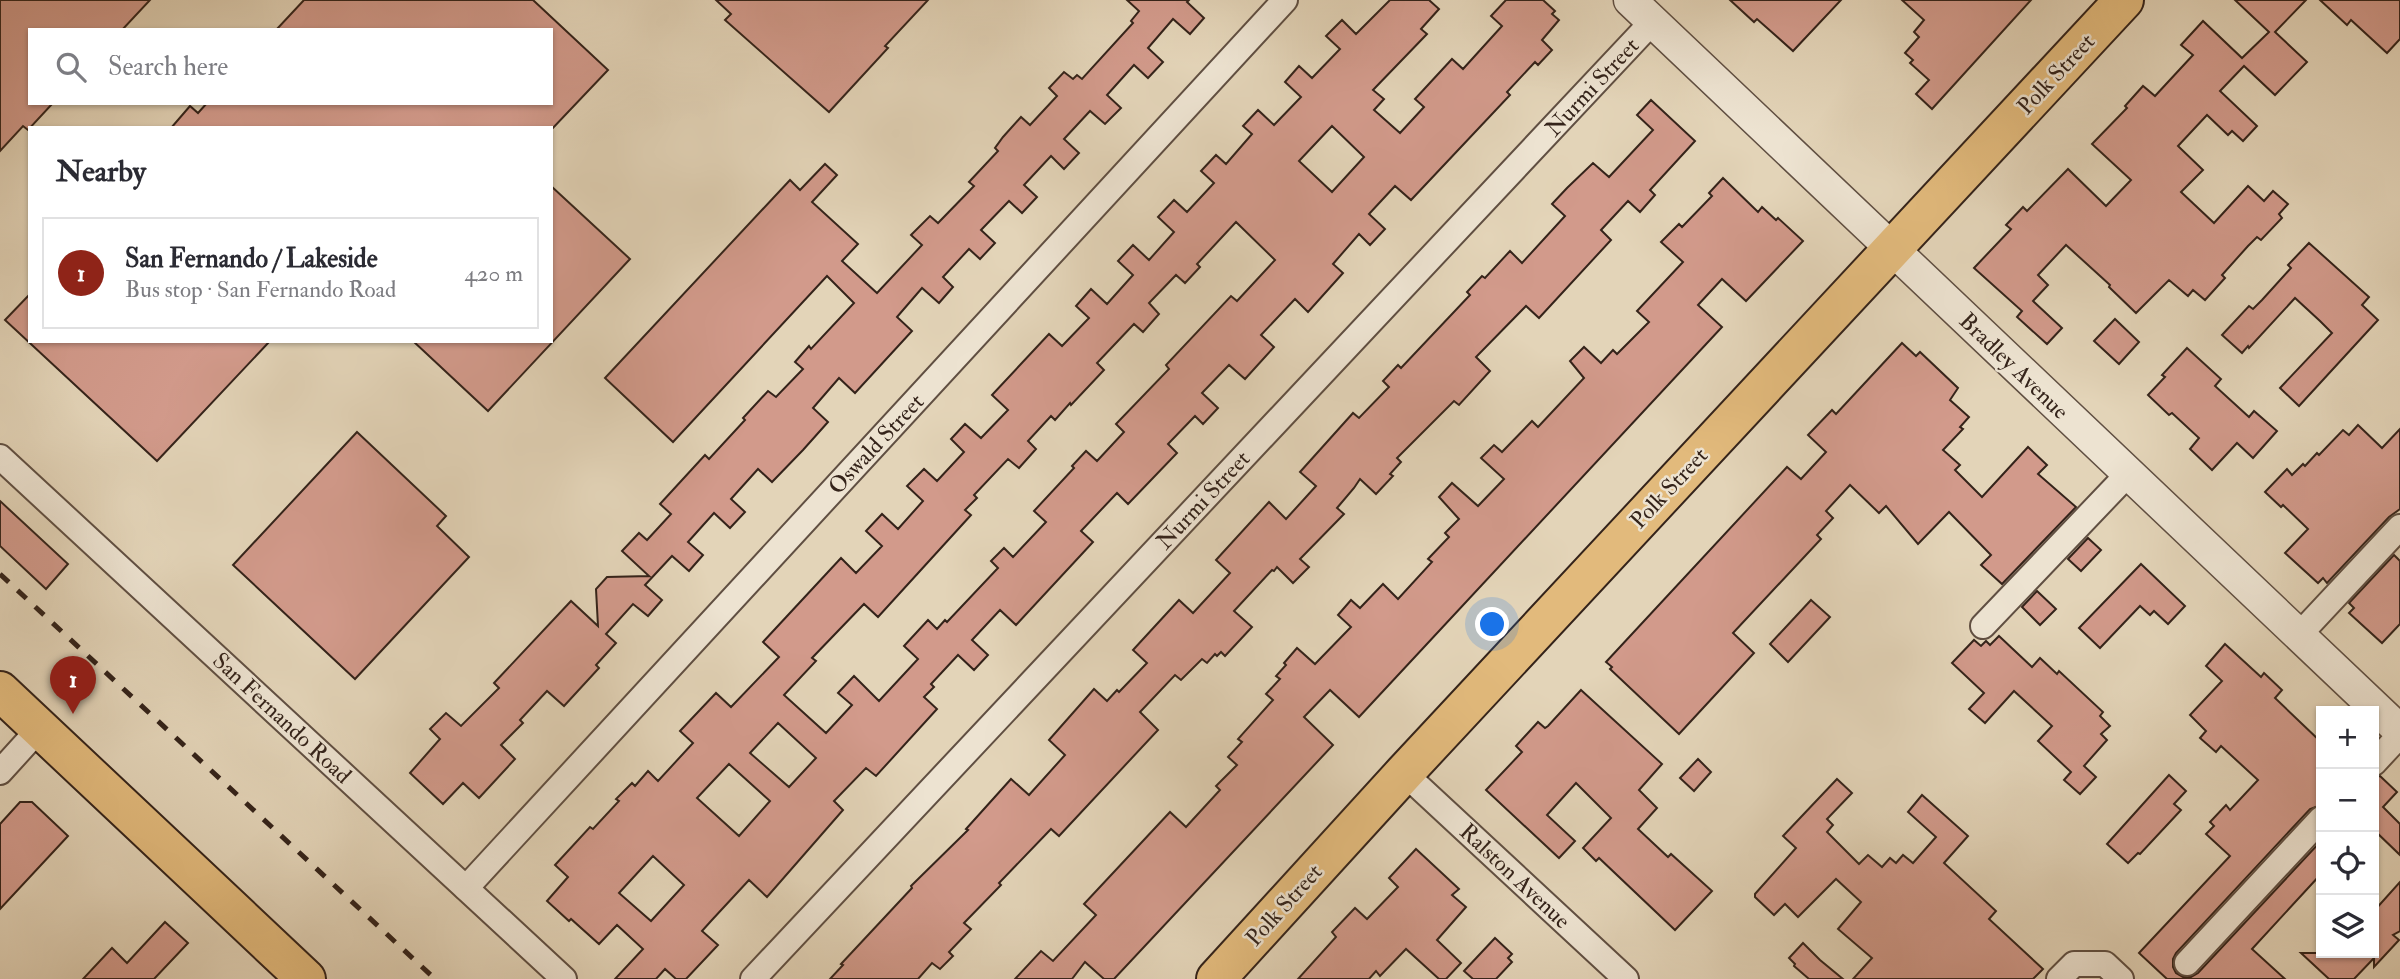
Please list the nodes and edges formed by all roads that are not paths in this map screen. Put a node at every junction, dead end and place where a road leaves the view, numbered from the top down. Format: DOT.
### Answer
graph roads {
  1 [pos="1285,0"];
  2 [pos="1630,0"];
  3 [pos="2124,0"];
  4 [pos="1653,21"];
  5 [pos="1892,249"];
  6 [pos="0,457"];
  7 [pos="2129,473"];
  8 [pos="2400,527"];
  9 [pos="1983,626"];
  10 [pos="2299,635"];
  11 [pos="0,691"];
  12 [pos="40,728"];
  13 [pos="2400,733"];
  14 [pos="2379,757"];
  15 [pos="0,772"];
  16 [pos="1404,773"];
  17 [pos="2316,824"];
  18 [pos="466,888"];
  19 [pos="2187,963"];
  20 [pos="306,979"];
  21 [pos="564,979"];
  22 [pos="753,979"];
  23 [pos="1216,979"];
  24 [pos="1626,979"];
  25 [pos="2059,979"];
  26 [pos="2121,979"];
  1 -- 18 [label="street, Oswald Street"];
  2 -- 4 [label="street, Bradley Avenue"];
  3 -- 5 [label="main road, Polk Street"];
  4 -- 5 [label="street, Bradley Avenue"];
  4 -- 22 [label="street, Nurmi Street"];
  5 -- 7 [label="street, Bradley Avenue"];
  5 -- 16 [label="main road, Polk Street"];
  6 -- 18 [label="street, San Fernando Road"];
  7 -- 9 [label="street"];
  7 -- 10 [label="street, Bradley Avenue"];
  8 -- 10 [label="street"];
  10 -- 13 [label="street, Bradley Avenue"];
  11 -- 12 [label="main road"];
  12 -- 15 [label="street"];
  12 -- 20 [label="main road"];
  13 -- 14 [label="street"];
  16 -- 23 [label="main road, Polk Street"];
  16 -- 24 [label="street, Ralston Avenue"];
  17 -- 19 [label="street"];
  18 -- 21 [label="street, San Fernando Road"];
  25 -- 26 [label="street"];
}
